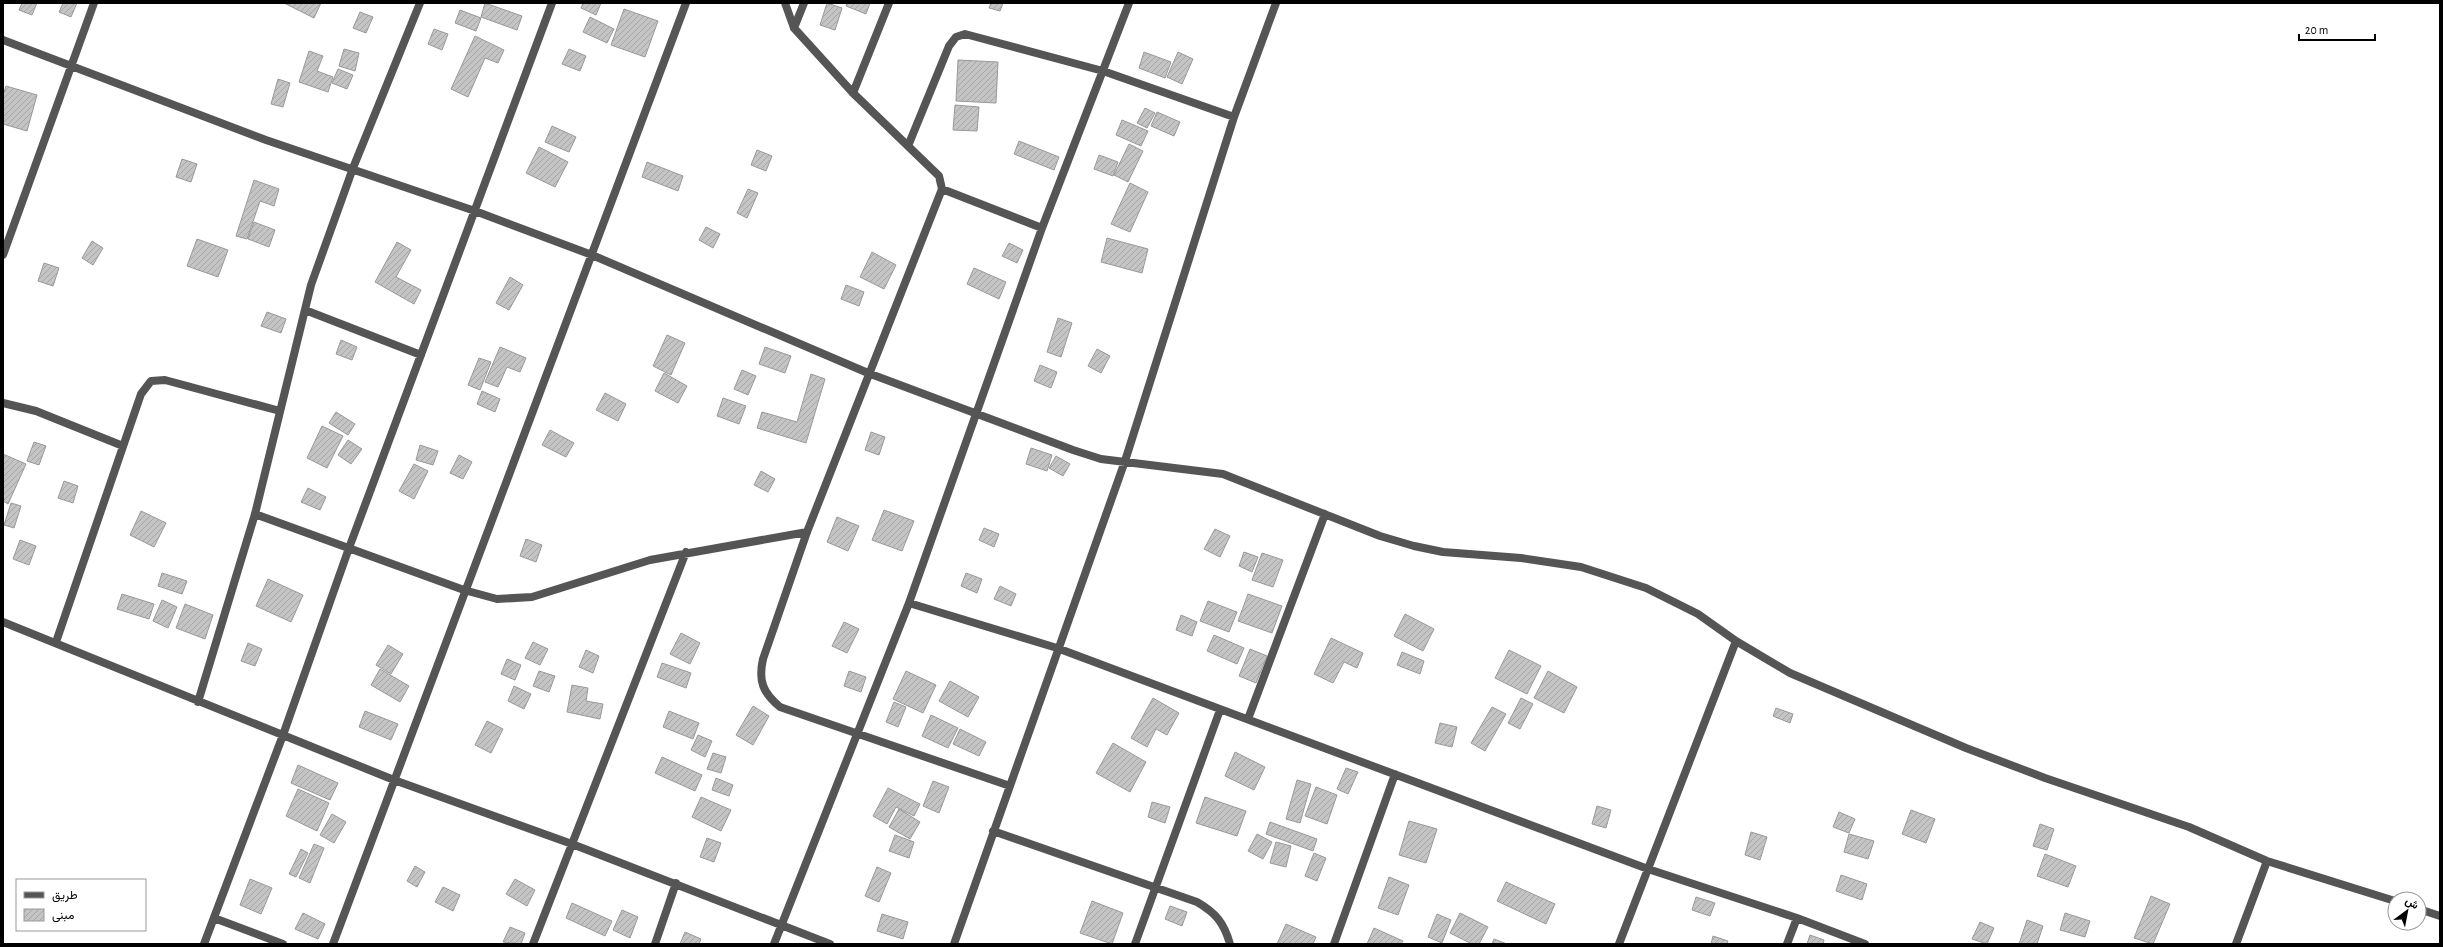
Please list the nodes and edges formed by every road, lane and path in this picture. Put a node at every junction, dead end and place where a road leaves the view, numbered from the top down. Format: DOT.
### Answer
graph roads {
  1 [pos="94,3"];
  2 [pos="420,3"];
  3 [pos="552,3"];
  4 [pos="686,3"];
  5 [pos="785,3"];
  6 [pos="804,3"];
  7 [pos="889,3"];
  8 [pos="1129,3"];
  9 [pos="1276,3"];
  10 [pos="794,28"];
  11 [pos="3,40"];
  12 [pos="70,67"];
  13 [pos="1103,71"];
  14 [pos="853,93"];
  15 [pos="1234,117"];
  16 [pos="908,146"];
  17 [pos="353,168"];
  18 [pos="942,189"];
  19 [pos="475,211"];
  20 [pos="1042,228"];
  21 [pos="3,255"];
  22 [pos="592,255"];
  23 [pos="305,310"];
  24 [pos="421,355"];
  25 [pos="868,373"];
  26 [pos="3,403"];
  27 [pos="280,411"];
  28 [pos="976,414"];
  29 [pos="123,446"];
  30 [pos="1125,461"];
  31 [pos="255,514"];
  32 [pos="1325,514"];
  33 [pos="807,532"];
  34 [pos="349,548"];
  35 [pos="686,552"];
  36 [pos="464,590"];
  37 [pos="909,603"];
  38 [pos="3,622"];
  39 [pos="1736,641"];
  40 [pos="56,642"];
  41 [pos="1057,648"];
  42 [pos="198,702"];
  43 [pos="1220,710"];
  44 [pos="1248,718"];
  45 [pos="858,733"];
  46 [pos="283,735"];
  47 [pos="1395,774"];
  48 [pos="394,780"];
  49 [pos="1010,786"];
  50 [pos="993,831"];
  51 [pos="572,844"];
  52 [pos="2267,861"];
  53 [pos="1648,869"];
  54 [pos="676,883"];
  55 [pos="1156,887"];
  56 [pos="2387,898"];
  57 [pos="2427,912"];
  58 [pos="2440,916"];
  59 [pos="214,918"];
  60 [pos="1797,918"];
  61 [pos="780,925"];
  62 [pos="204,944"];
  63 [pos="283,944"];
  64 [pos="333,944"];
  65 [pos="533,944"];
  66 [pos="655,944"];
  67 [pos="774,944"];
  68 [pos="830,944"];
  69 [pos="954,944"];
  70 [pos="1135,944"];
  71 [pos="1230,944"];
  72 [pos="1334,944"];
  73 [pos="1619,944"];
  74 [pos="1787,944"];
  75 [pos="1865,944"];
  76 [pos="2236,944"];
  1 -- 12 [label="street"];
  2 -- 17 [label="street"];
  3 -- 19 [label="street"];
  4 -- 22 [label="street"];
  5 -- 10 [label="street"];
  6 -- 10 [label="street"];
  7 -- 14 [label="street"];
  8 -- 13 [label="street"];
  9 -- 15 [label="street"];
  10 -- 14 [label="street"];
  11 -- 12 [label="street"];
  12 -- 17 [label="street"];
  12 -- 21 [label="street"];
  13 -- 15 [label="street"];
  13 -- 16 [label="street"];
  13 -- 20 [label="street"];
  14 -- 16 [label="street"];
  15 -- 30 [label="street"];
  16 -- 18 [label="street"];
  17 -- 19 [label="street"];
  17 -- 23 [label="street"];
  18 -- 20 [label="street"];
  18 -- 25 [label="street"];
  19 -- 22 [label="street"];
  19 -- 24 [label="street"];
  20 -- 28 [label="street"];
  22 -- 25 [label="street"];
  22 -- 36 [label="street"];
  23 -- 24 [label="street"];
  23 -- 27 [label="street"];
  24 -- 34 [label="street"];
  25 -- 28 [label="street"];
  25 -- 33 [label="street"];
  26 -- 29 [label="street"];
  27 -- 29 [label="street"];
  27 -- 31 [label="street"];
  28 -- 30 [label="street"];
  28 -- 37 [label="street"];
  29 -- 40 [label="street"];
  30 -- 32 [label="street"];
  30 -- 41 [label="street"];
  31 -- 34 [label="street"];
  31 -- 42 [label="street"];
  32 -- 39 [label="street"];
  32 -- 44 [label="street"];
  33 -- 35 [label="street"];
  33 -- 45 [label="street"];
  34 -- 36 [label="street"];
  34 -- 46 [label="street"];
  35 -- 36 [label="street"];
  35 -- 51 [label="street"];
  36 -- 48 [label="street"];
  37 -- 41 [label="street"];
  37 -- 45 [label="street"];
  38 -- 40 [label="street"];
  39 -- 52 [label="street"];
  39 -- 53 [label="street"];
  40 -- 42 [label="street"];
  41 -- 43 [label="street"];
  41 -- 49 [label="street"];
  42 -- 46 [label="street"];
  43 -- 44 [label="street"];
  43 -- 55 [label="street"];
  44 -- 47 [label="street"];
  45 -- 49 [label="street"];
  45 -- 61 [label="street"];
  46 -- 48 [label="street"];
  46 -- 59 [label="street"];
  47 -- 53 [label="street"];
  47 -- 72 [label="street"];
  48 -- 51 [label="street"];
  48 -- 64 [label="street"];
  49 -- 50 [label="street"];
  50 -- 55 [label="street"];
  50 -- 69 [label="street"];
  51 -- 54 [label="street"];
  51 -- 65 [label="street"];
  52 -- 56 [label="street"];
  52 -- 76 [label="street"];
  53 -- 60 [label="street"];
  53 -- 73 [label="street"];
  54 -- 61 [label="street"];
  54 -- 66 [label="street"];
  55 -- 70 [label="street"];
  55 -- 71 [label="street"];
  57 -- 58 [label="street"];
  59 -- 62 [label="street"];
  59 -- 63 [label="street"];
  60 -- 74 [label="street"];
  60 -- 75 [label="street"];
  61 -- 67 [label="street"];
  61 -- 68 [label="street"];
}
